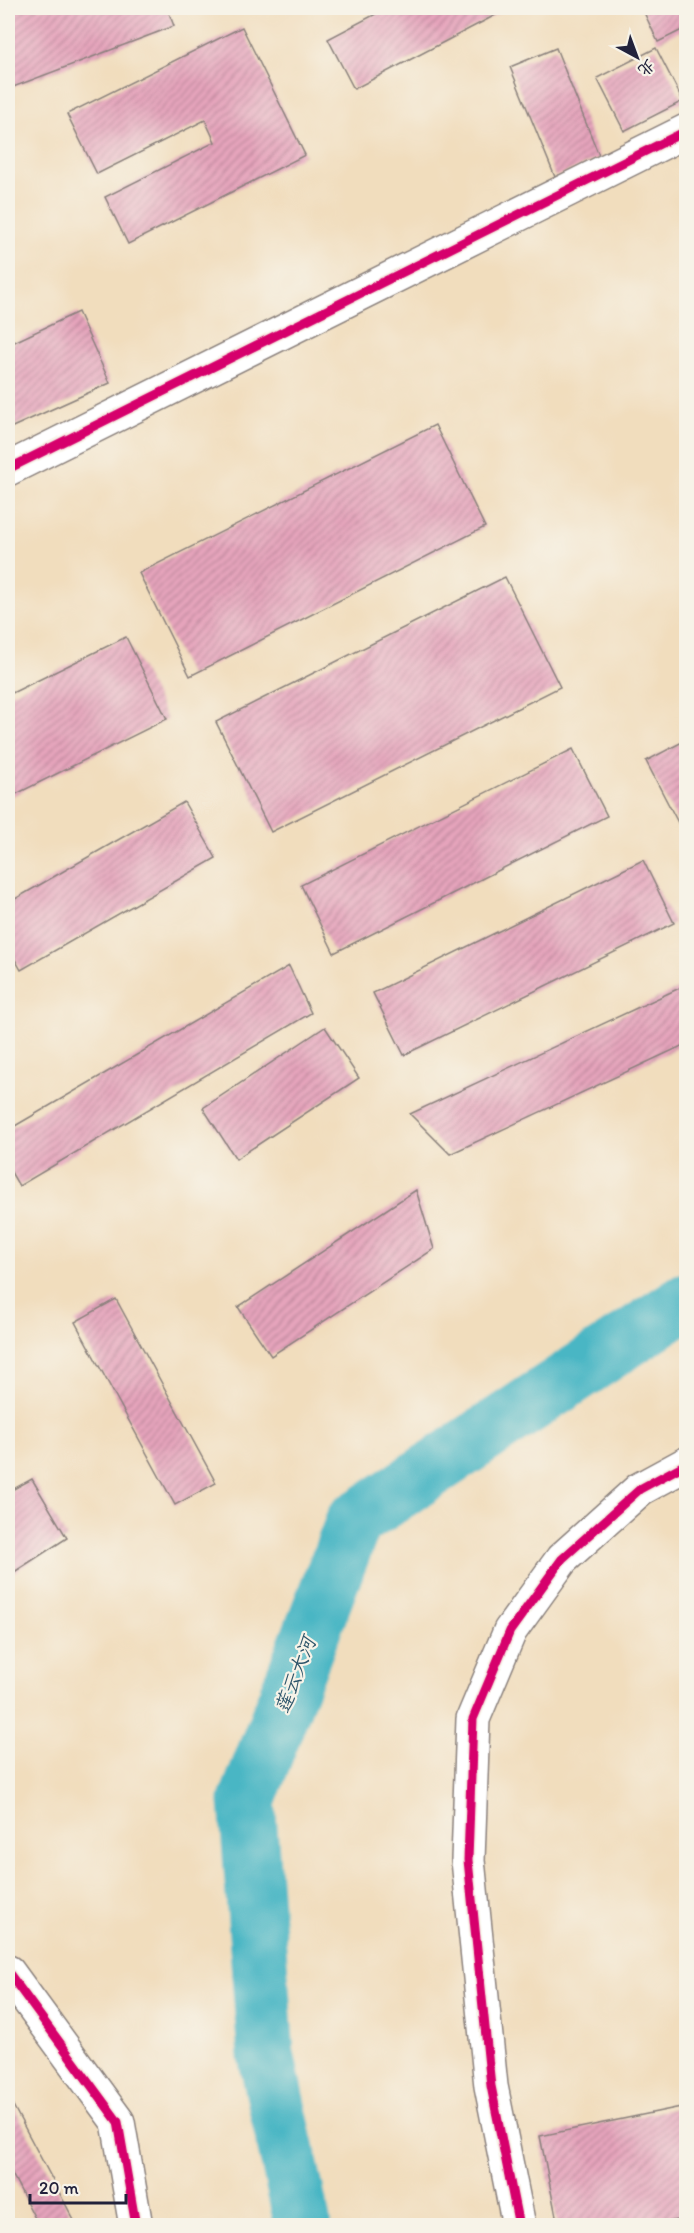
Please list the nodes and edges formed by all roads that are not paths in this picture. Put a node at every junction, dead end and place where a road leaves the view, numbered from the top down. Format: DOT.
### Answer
graph roads {
  1 [pos="687,132"];
  2 [pos="8,469"];
  3 [pos="687,1464"];
  4 [pos="8,1972"];
  5 [pos="136,2226"];
  6 [pos="519,2226"];
  1 -- 2 [label="street"];
  3 -- 6 [label="street"];
  4 -- 5 [label="street"];
}
